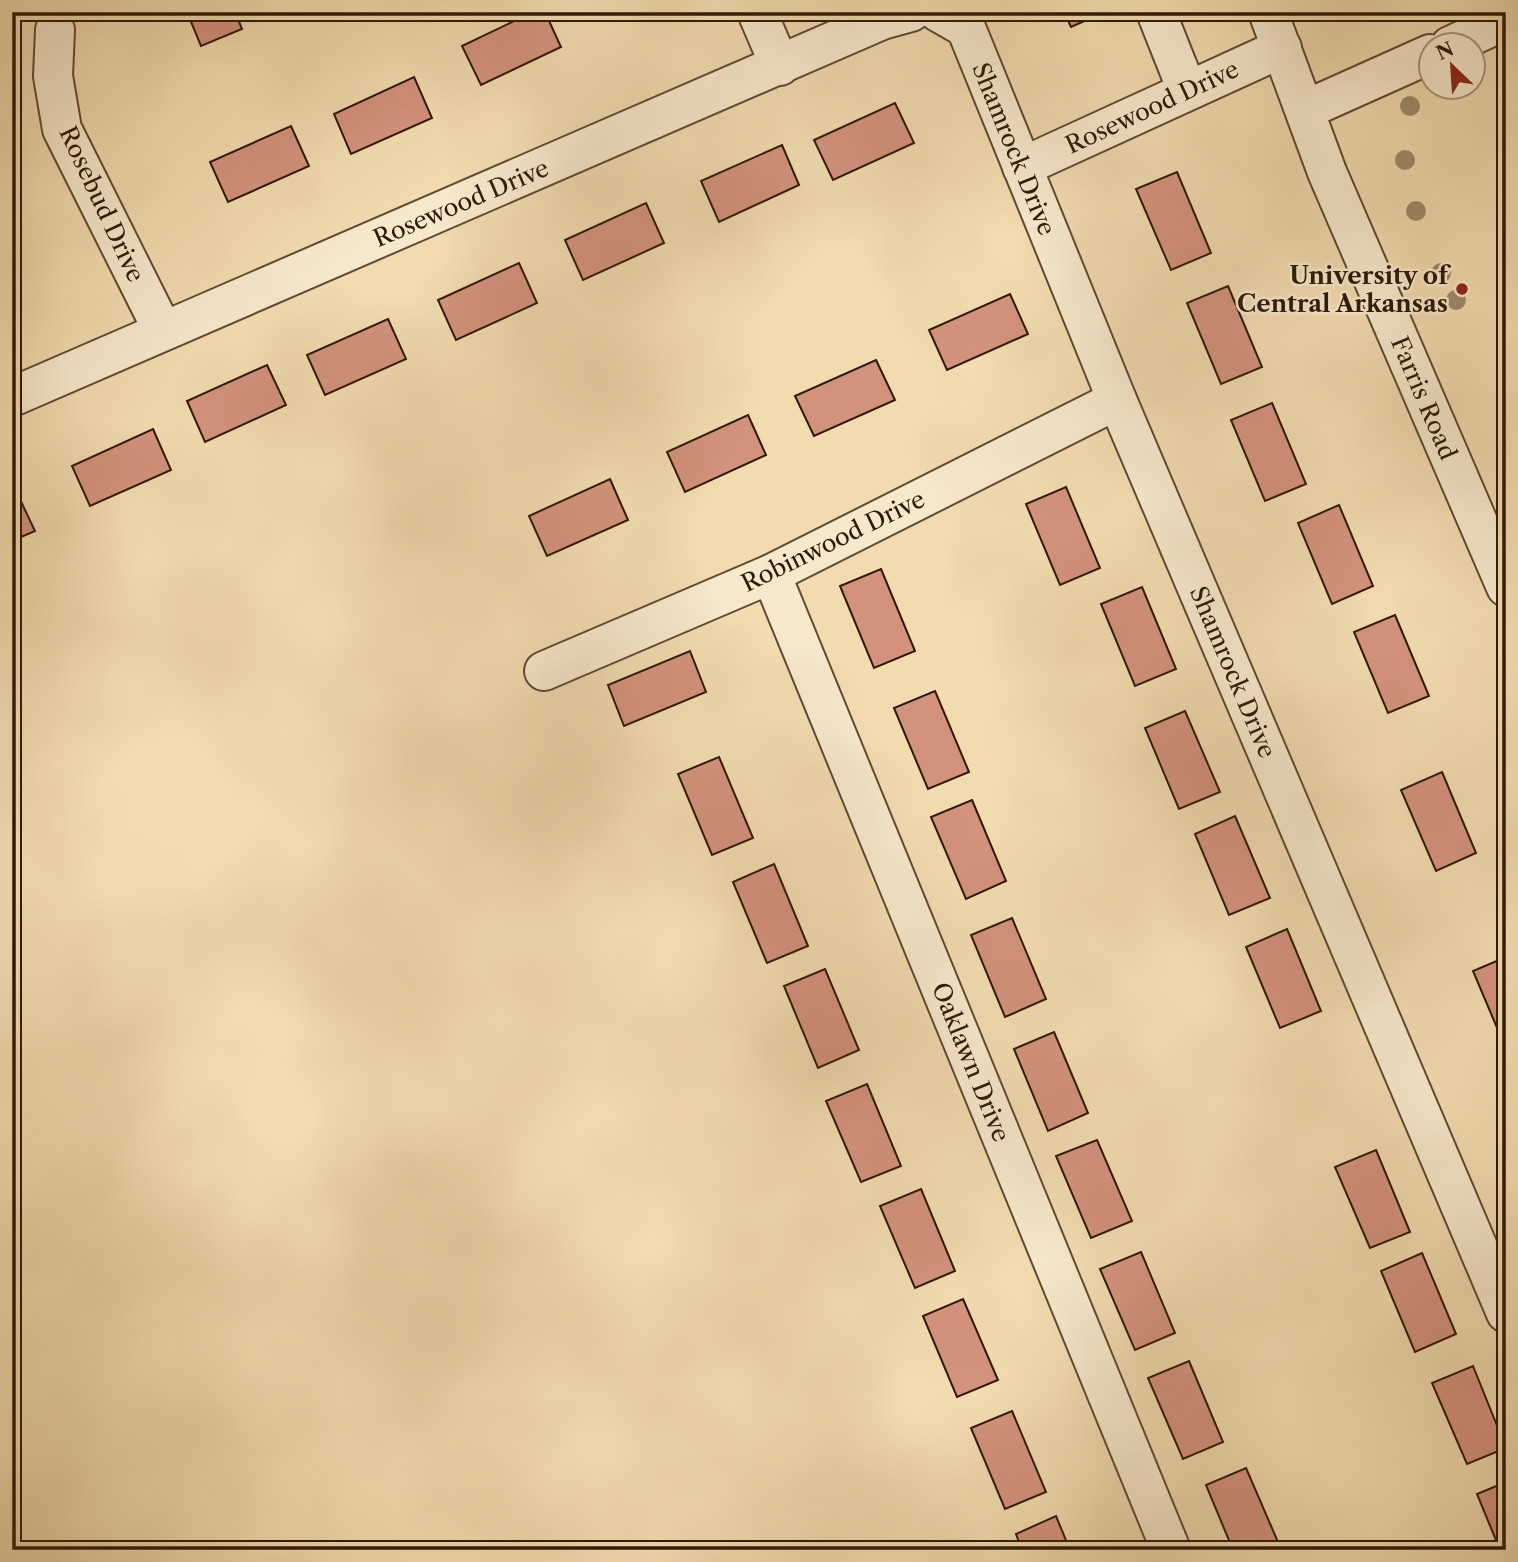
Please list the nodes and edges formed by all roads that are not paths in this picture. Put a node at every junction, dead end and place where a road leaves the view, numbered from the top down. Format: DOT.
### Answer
graph roads {
  1 [pos="757,12"];
  2 [pos="911,12"];
  3 [pos="1156,12"];
  4 [pos="1268,12"];
  5 [pos="952,20"];
  6 [pos="1506,20"];
  7 [pos="55,30"];
  8 [pos="1480,32"];
  9 [pos="1282,48"];
  10 [pos="1416,60"];
  11 [pos="779,66"];
  12 [pos="1187,90"];
  13 [pos="1305,110"];
  14 [pos="1022,167"];
  15 [pos="163,331"];
  16 [pos="12,397"];
  17 [pos="1117,400"];
  18 [pos="771,574"];
  19 [pos="1506,587"];
  20 [pos="544,671"];
  21 [pos="1506,1313"];
  22 [pos="1171,1550"];
  1 -- 11 [label="street"];
  2 -- 11 [label="street, Rosewood Drive"];
  3 -- 12 [label="street"];
  4 -- 9 [label="street, Farris Road"];
  5 -- 14 [label="street, Shamrock Drive"];
  6 -- 8 [label="street"];
  7 -- 15 [label="street, Rosebud Drive"];
  9 -- 12 [label="street, Rosewood Drive"];
  9 -- 13 [label="street, Farris Road"];
  10 -- 13 [label="street"];
  11 -- 15 [label="street, Rosewood Drive"];
  12 -- 14 [label="street, Rosewood Drive"];
  13 -- 19 [label="street, Farris Road"];
  14 -- 17 [label="street, Shamrock Drive"];
  15 -- 16 [label="street, Rosewood Drive"];
  17 -- 18 [label="street, Robinwood Drive"];
  17 -- 21 [label="street, Shamrock Drive"];
  18 -- 20 [label="street, Robinwood Drive"];
  18 -- 22 [label="street, Oaklawn Drive"];
}
